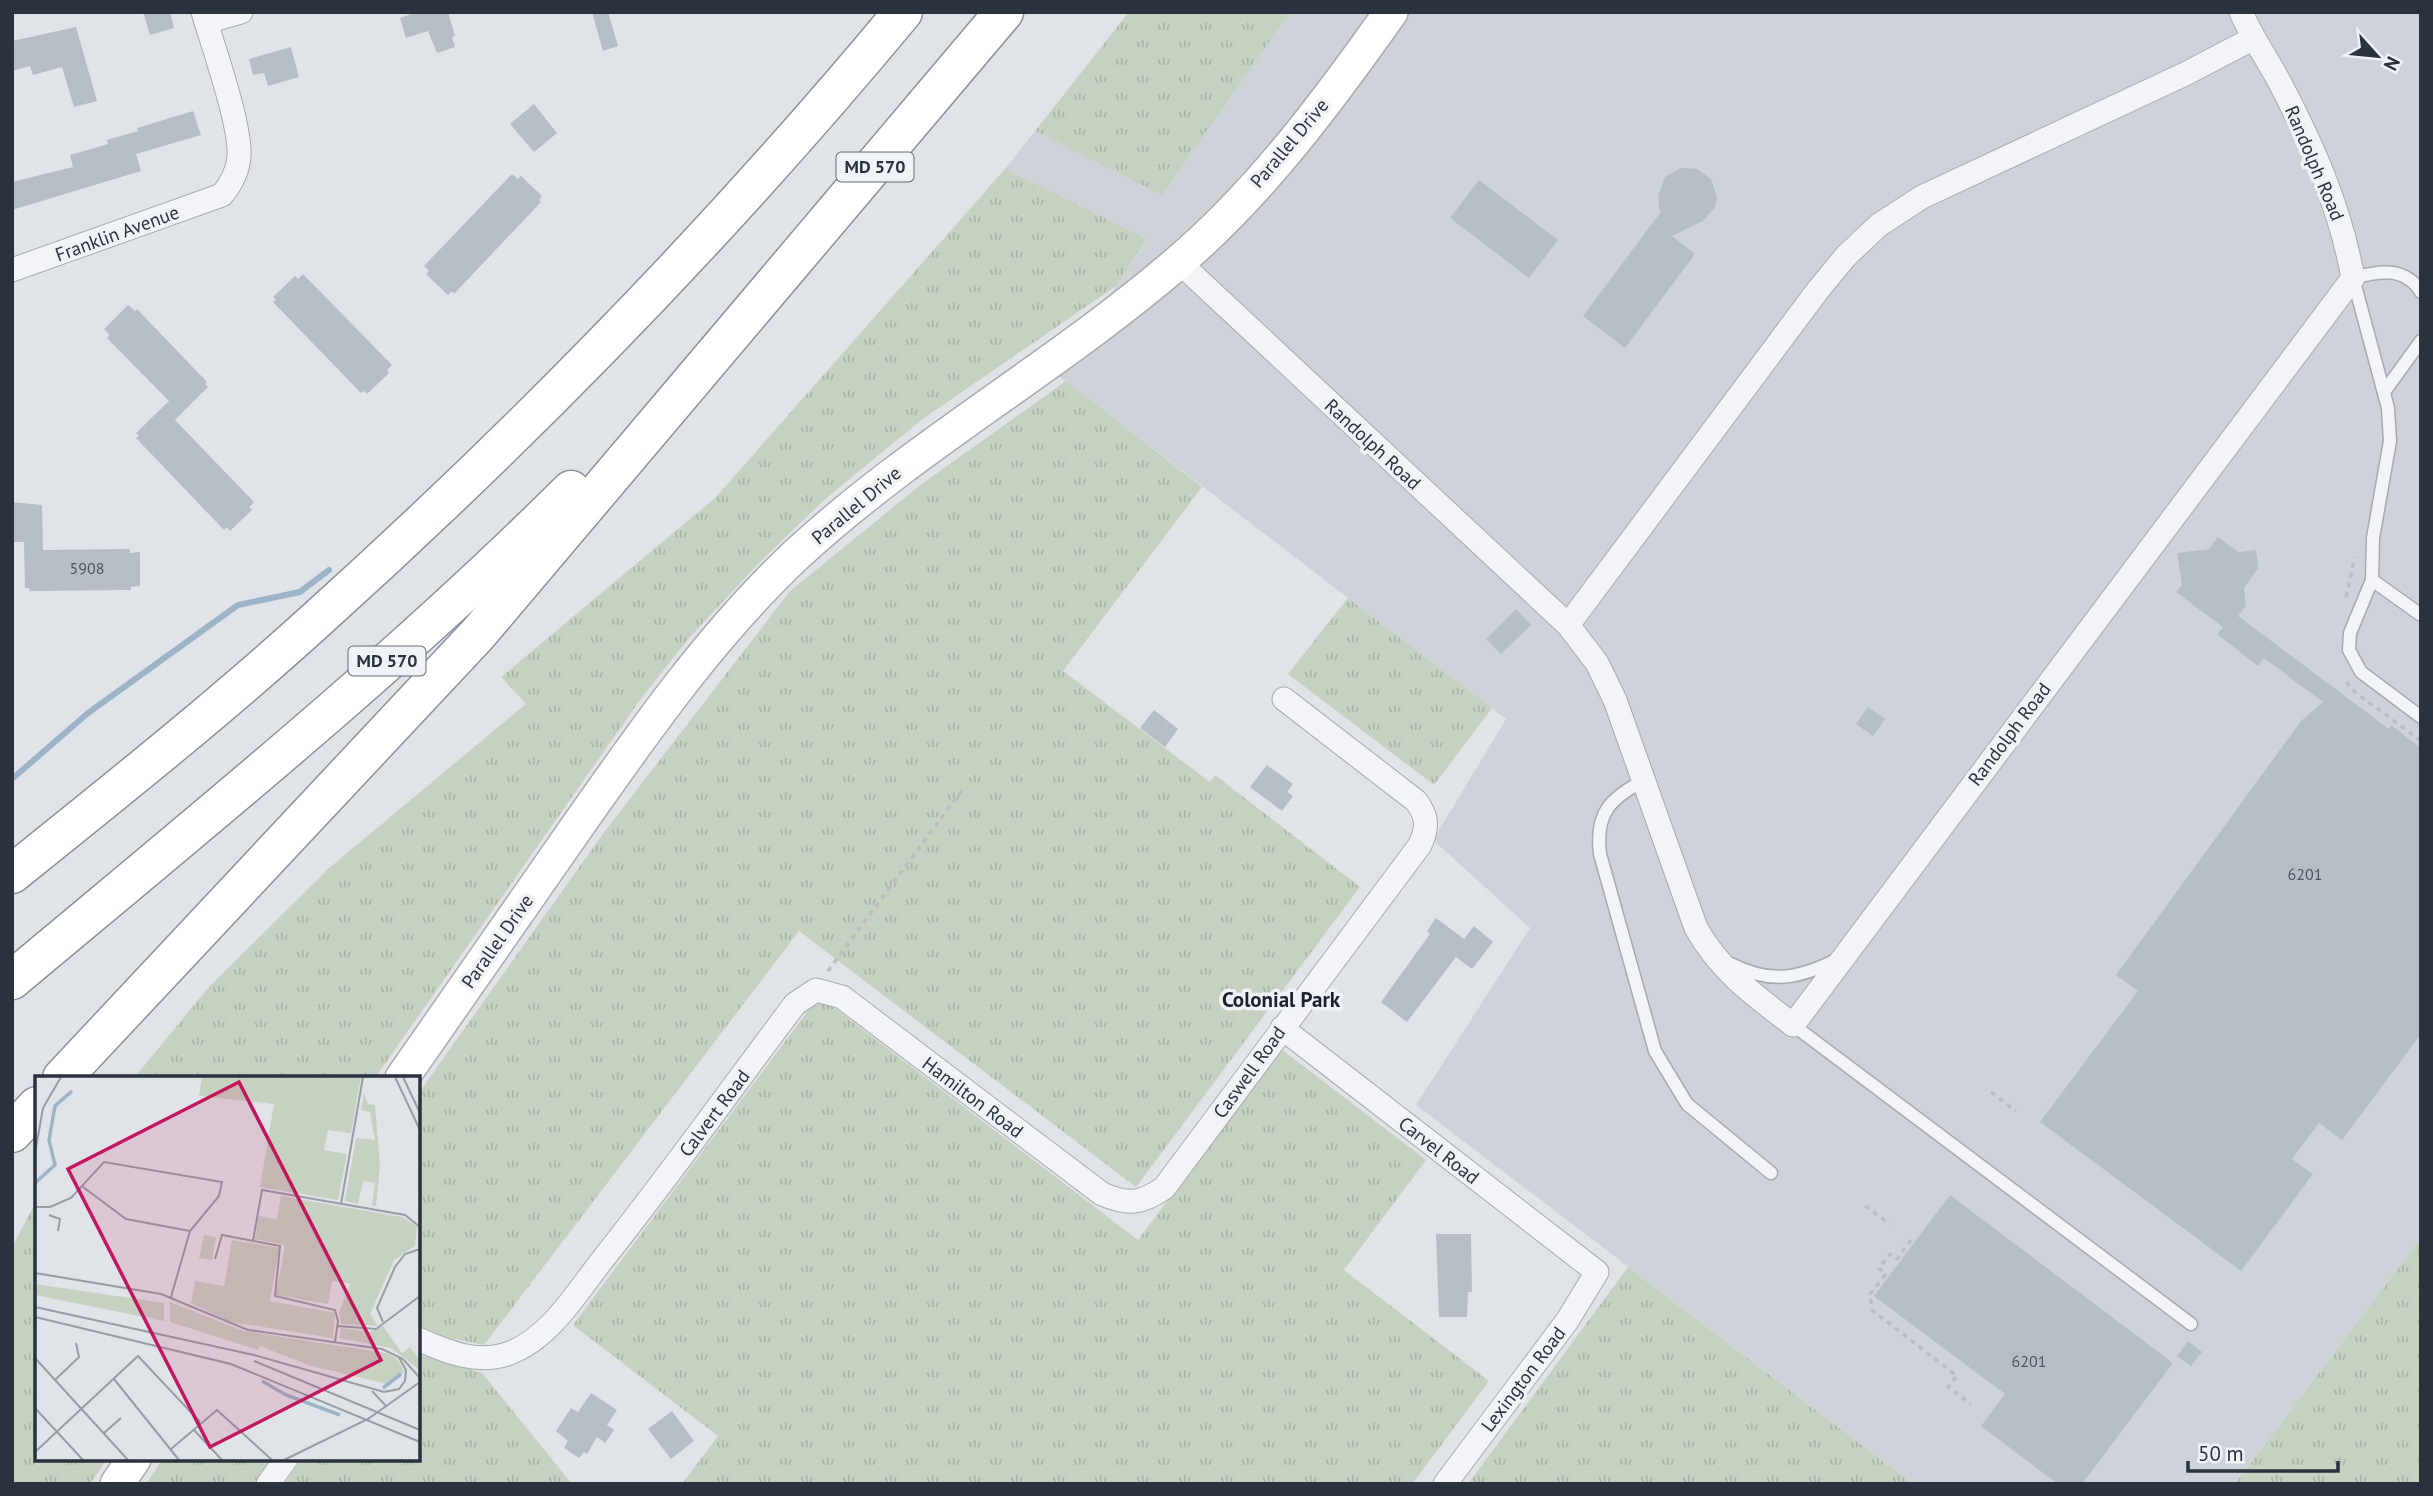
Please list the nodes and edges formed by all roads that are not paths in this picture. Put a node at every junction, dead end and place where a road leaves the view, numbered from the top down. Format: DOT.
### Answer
graph roads {
  1 [pos="241,12"];
  2 [pos="903,12"];
  3 [pos="1004,12"];
  4 [pos="1391,12"];
  5 [pos="2241,12"];
  6 [pos="205,17"];
  7 [pos="2252,39"];
  8 [pos="1178,262"];
  9 [pos="12,270"];
  10 [pos="2353,278"];
  11 [pos="2421,292"];
  12 [pos="742,318"];
  13 [pos="2421,341"];
  14 [pos="2384,392"];
  15 [pos="2372,580"];
  16 [pos="2421,615"];
  17 [pos="1568,625"];
  18 [pos="1284,699"];
  19 [pos="2421,718"];
  20 [pos="1645,780"];
  21 [pos="12,874"];
  22 [pos="1709,951"];
  23 [pos="1843,956"];
  24 [pos="12,980"];
  25 [pos="816,990"];
  26 [pos="1793,1025"];
  27 [pos="1282,1028"];
  28 [pos="63,1076"];
  29 [pos="403,1076"];
  30 [pos="35,1103"];
  31 [pos="35,1108"];
  32 [pos="12,1125"];
  33 [pos="12,1133"];
  34 [pos="1771,1173"];
  35 [pos="1131,1204"];
  36 [pos="1597,1272"];
  37 [pos="2191,1324"];
  38 [pos="420,1340"];
  39 [pos="133,1461"];
  40 [pos="285,1461"];
  41 [pos="117,1484"];
  42 [pos="268,1484"];
  43 [pos="1445,1484"];
  1 -- 6 [label="street"];
  2 -- 21 [label="highway"];
  3 -- 12 [label="highway, MD 570"];
  4 -- 8 [label="street, Parallel Drive"];
  5 -- 7 [label="street, Randolph Road"];
  6 -- 9 [label="street, Franklin Avenue"];
  7 -- 10 [label="street, Randolph Road"];
  7 -- 17 [label="street"];
  8 -- 17 [label="street, Randolph Road"];
  8 -- 29 [label="street, Parallel Drive"];
  10 -- 11 [label="lane"];
  10 -- 14 [label="lane"];
  10 -- 23 [label="street, Randolph Road"];
  12 -- 24 [label="highway, MD 570"];
  12 -- 28 [label="highway"];
  13 -- 14 [label="lane"];
  14 -- 15 [label="lane"];
  15 -- 16 [label="lane"];
  15 -- 19 [label="lane"];
  17 -- 20 [label="street, Randolph Road"];
  18 -- 27 [label="street, Caswell Road"];
  20 -- 22 [label="street, Randolph Road"];
  20 -- 34 [label="lane"];
  22 -- 23 [label="lane"];
  22 -- 26 [label="street, Randolph Road"];
  23 -- 26 [label="street, Randolph Road"];
  25 -- 35 [label="street, Hamilton Road"];
  25 -- 38 [label="street, Calvert Road"];
  26 -- 37 [label="lane"];
  27 -- 35 [label="street, Caswell Road"];
  27 -- 36 [label="street, Carvel Road"];
  30 -- 32 [label="highway"];
  31 -- 33 [label="highway"];
  36 -- 43 [label="street, Lexington Road"];
  39 -- 41 [label="street"];
  40 -- 42 [label="street"];
}
